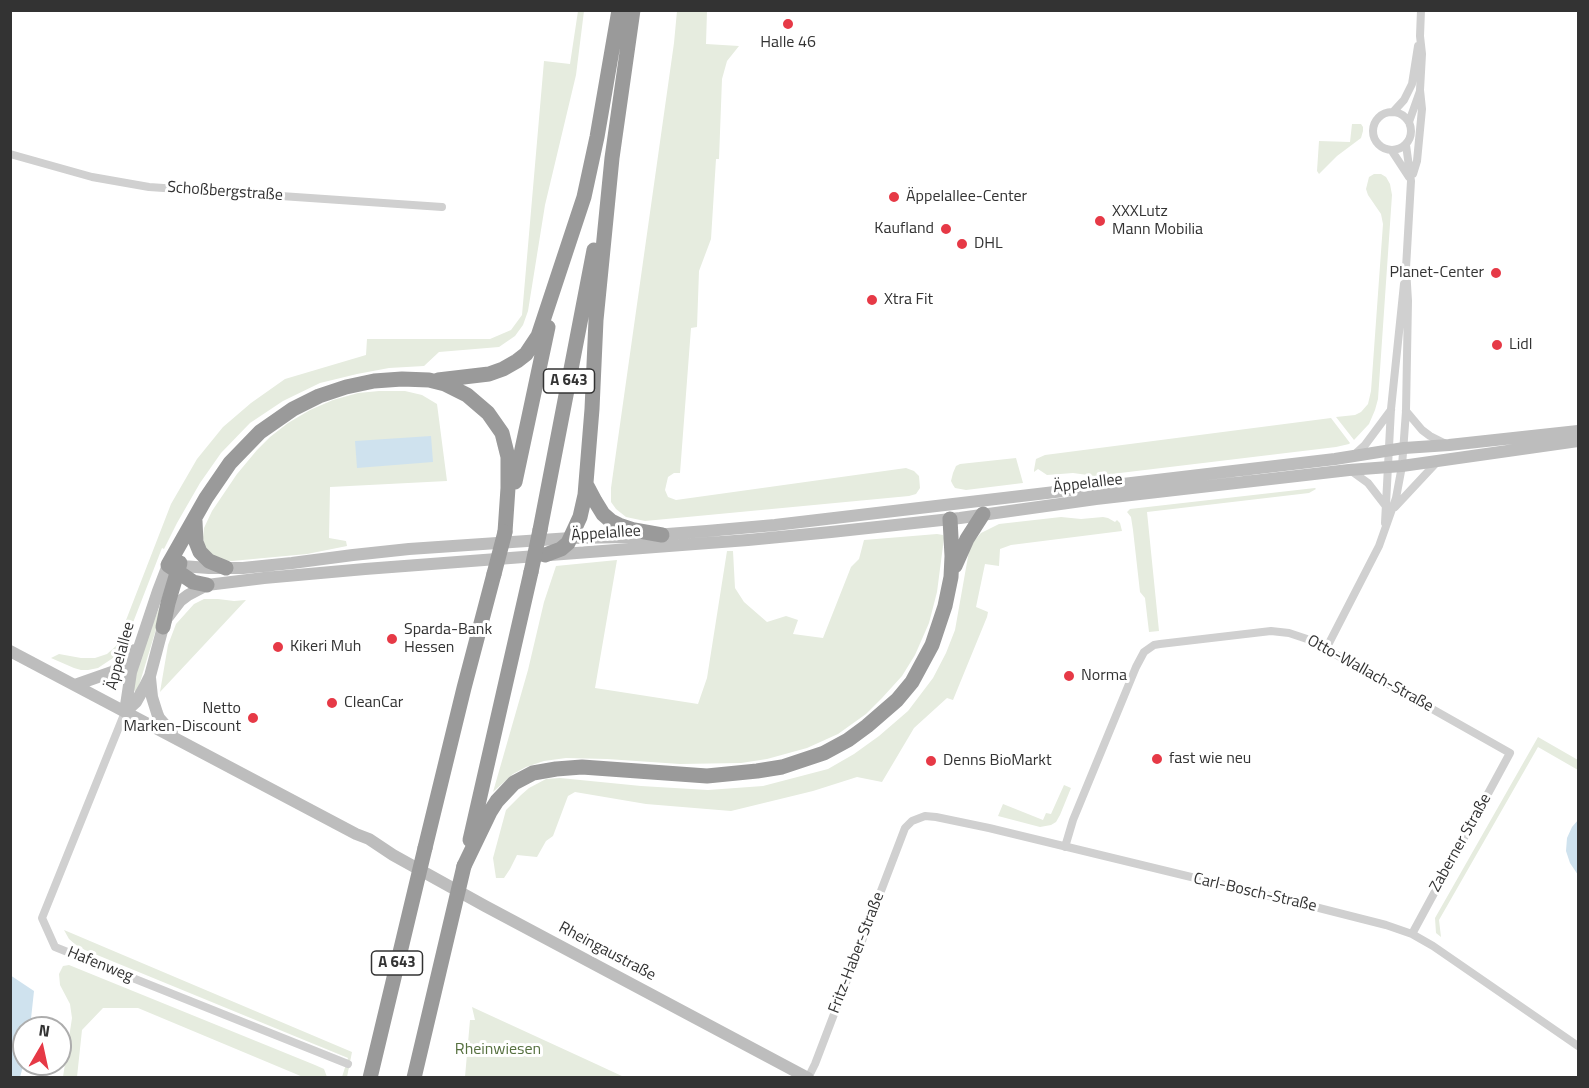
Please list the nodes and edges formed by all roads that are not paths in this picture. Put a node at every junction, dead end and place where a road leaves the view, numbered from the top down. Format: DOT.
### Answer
graph roads {
  1 [pos="620,10"];
  2 [pos="633,10"];
  3 [pos="1421,10"];
  4 [pos="1420,36"];
  5 [pos="1420,90"];
  6 [pos="1393,112"];
  7 [pos="1409,122"];
  8 [pos="1406,145"];
  9 [pos="1392,151"];
  10 [pos="10,154"];
  11 [pos="612,158"];
  12 [pos="1411,181"];
  13 [pos="442,207"];
  14 [pos="1406,267"];
  15 [pos="559,273"];
  16 [pos="429,380"];
  17 [pos="1391,409"];
  18 [pos="1406,411"];
  19 [pos="1578,431"];
  20 [pos="1578,441"];
  21 [pos="1449,446"];
  22 [pos="1404,448"];
  23 [pos="1389,450"];
  24 [pos="1353,456"];
  25 [pos="1438,461"];
  26 [pos="1402,466"];
  27 [pos="1388,468"];
  28 [pos="1349,470"];
  29 [pos="586,484"];
  30 [pos="1389,508"];
  31 [pos="949,512"];
  32 [pos="983,514"];
  33 [pos="196,516"];
  34 [pos="505,532"];
  35 [pos="662,535"];
  36 [pos="571,538"];
  37 [pos="545,555"];
  38 [pos="175,567"];
  39 [pos="226,568"];
  40 [pos="951,577"];
  41 [pos="207,585"];
  42 [pos="163,627"];
  43 [pos="140,644"];
  44 [pos="1326,649"];
  45 [pos="10,651"];
  46 [pos="150,676"];
  47 [pos="75,685"];
  48 [pos="125,712"];
  49 [pos="179,740"];
  50 [pos="1510,753"];
  51 [pos="905,828"];
  52 [pos="1065,847"];
  53 [pos="464,866"];
  54 [pos="1412,934"];
  55 [pos="1578,1046"];
  56 [pos="348,1064"];
  57 [pos="370,1077"];
  58 [pos="414,1077"];
  59 [pos="808,1077"];
  1 -- 15 [label="highway, A 643"];
  2 -- 11 [label="highway, A 643"];
  3 -- 4 [label="street"];
  4 -- 5 [label="street"];
  4 -- 6 [label="street"];
  5 -- 7 [label="street"];
  5 -- 12 [label="street"];
  6 -- 7 [label="street"];
  6 -- 9 [label="street"];
  7 -- 8 [label="street"];
  8 -- 9 [label="street"];
  8 -- 12 [label="street"];
  9 -- 12 [label="street"];
  10 -- 13 [label="street, Schoßbergstraße"];
  11 -- 29 [label="highway"];
  11 -- 53 [label="highway, A 643, bridge"];
  12 -- 14 [label="street"];
  14 -- 17 [label="street"];
  14 -- 18 [label="street"];
  15 -- 16 [label="highway"];
  15 -- 34 [label="highway, A 643"];
  16 -- 33 [label="highway"];
  16 -- 34 [label="highway"];
  17 -- 23 [label="street"];
  17 -- 24 [label="street"];
  18 -- 21 [label="street"];
  18 -- 22 [label="street"];
  19 -- 21 [label="main road, Äppelallee"];
  20 -- 25 [label="main road, Äppelallee"];
  21 -- 22 [label="main road, Äppelallee"];
  22 -- 23 [label="main road, Äppelallee"];
  22 -- 26 [label="street"];
  23 -- 24 [label="main road, Äppelallee"];
  23 -- 27 [label="street"];
  24 -- 31 [label="main road, Äppelallee"];
  25 -- 26 [label="main road, Äppelallee"];
  25 -- 30 [label="street"];
  26 -- 27 [label="main road, Äppelallee"];
  26 -- 30 [label="street"];
  27 -- 28 [label="main road, Äppelallee"];
  27 -- 30 [label="street"];
  28 -- 30 [label="street"];
  28 -- 32 [label="main road, Äppelallee"];
  29 -- 35 [label="highway"];
  29 -- 36 [label="highway"];
  30 -- 44 [label="street"];
  31 -- 32 [label="main road, Äppelallee"];
  31 -- 35 [label="main road, Äppelallee"];
  31 -- 37 [label="main road, Äppelallee"];
  31 -- 40 [label="highway"];
  32 -- 40 [label="highway"];
  33 -- 38 [label="highway"];
  33 -- 39 [label="highway"];
  34 -- 57 [label="highway, A 643, bridge"];
  35 -- 36 [label="main road, Äppelallee"];
  36 -- 37 [label="highway"];
  36 -- 39 [label="main road, Äppelallee"];
  37 -- 41 [label="main road, Äppelallee"];
  38 -- 39 [label="main road, Äppelallee"];
  38 -- 41 [label="highway"];
  38 -- 42 [label="highway"];
  38 -- 43 [label="main road, Äppelallee"];
  40 -- 53 [label="highway"];
  41 -- 42 [label="main road, Äppelallee"];
  42 -- 46 [label="main road, Äppelallee"];
  43 -- 47 [label="main road"];
  43 -- 48 [label="main road, Äppelallee"];
  44 -- 50 [label="street, Otto-Wallach-Straße"];
  44 -- 52 [label="street, Otto-Wallach-Straße"];
  45 -- 47 [label="main road, Rheingaustraße"];
  46 -- 48 [label="main road, Äppelallee"];
  46 -- 49 [label="main road"];
  47 -- 48 [label="main road, Rheingaustraße"];
  48 -- 49 [label="main road, Rheingaustraße"];
  48 -- 56 [label="street, Hafenweg"];
  49 -- 59 [label="main road, Rheingaustraße"];
  50 -- 54 [label="street, Zaberner Straße"];
  51 -- 52 [label="street, Carl-Bosch-Straße"];
  51 -- 59 [label="street, Fritz-Haber-Straße"];
  52 -- 54 [label="street, Carl-Bosch-Straße"];
  53 -- 58 [label="highway, A 643, bridge"];
  54 -- 55 [label="street, Carl-Bosch-Straße"];
}
